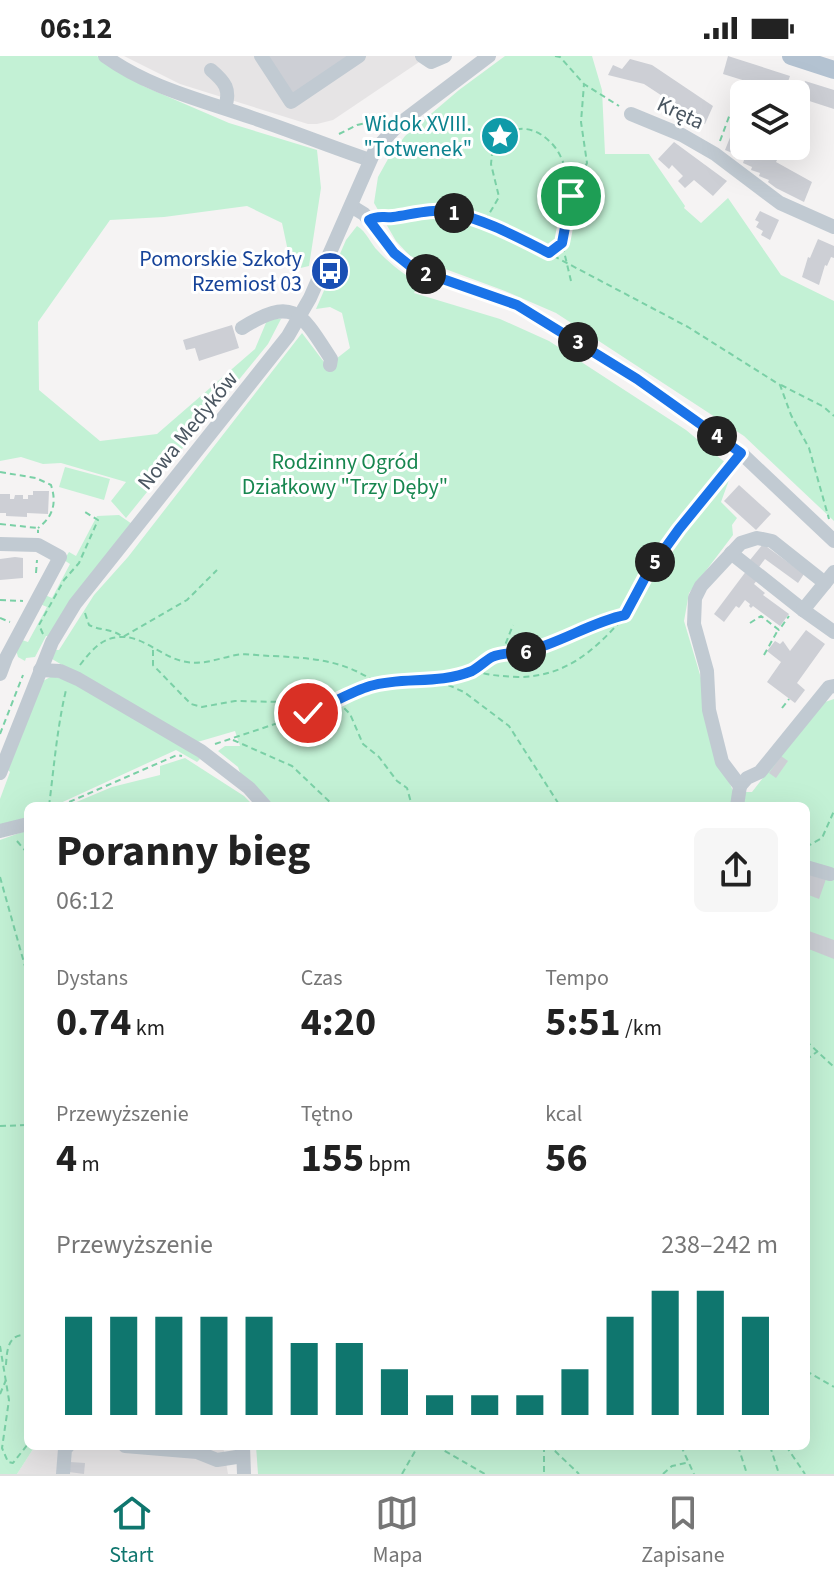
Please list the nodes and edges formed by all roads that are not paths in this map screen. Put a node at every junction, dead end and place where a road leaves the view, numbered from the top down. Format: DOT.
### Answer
graph roads {
  1 [pos="105,56"];
  2 [pos="261,56"];
  3 [pos="359,56"];
  4 [pos="422,56"];
  5 [pos="445,56"];
  6 [pos="791,56"];
  7 [pos="485,57"];
  8 [pos="211,70"];
  9 [pos="834,70"];
  10 [pos="225,108"];
  11 [pos="631,114"];
  12 [pos="370,160"];
  13 [pos="351,206"];
  14 [pos="834,227"];
  15 [pos="300,316"];
  16 [pos="242,328"];
  17 [pos="330,365"];
  18 [pos="832,538"];
  19 [pos="0,544"];
  20 [pos="731,553"];
  21 [pos="830,577"];
  22 [pos="800,615"];
  23 [pos="833,637"];
  24 [pos="40,670"];
  25 [pos="0,674"];
  26 [pos="834,686"];
  27 [pos="0,773"];
  28 [pos="740,786"];
  29 [pos="261,802"];
  30 [pos="739,802"];
  31 [pos="810,868"];
  32 [pos="830,874"];
  33 [pos="65,1450"];
  34 [pos="173,1450"];
  35 [pos="243,1451"];
  36 [pos="63,1474"];
  37 [pos="244,1474"];
  1 -- 10 [label="street"];
  2 -- 3 [label="street"];
  4 -- 5 [label="street"];
  6 -- 9 [label="main road"];
  7 -- 12 [label="street, Nowa Medyków"];
  8 -- 10 [label="street"];
  10 -- 12 [label="street"];
  11 -- 14 [label="street, Kręta"];
  12 -- 13 [label="street, Nowa Medyków"];
  13 -- 15 [label="street, Nowa Medyków"];
  13 -- 18 [label="street"];
  15 -- 16 [label="street"];
  15 -- 17 [label="street"];
  15 -- 24 [label="street, Nowa Medyków"];
  19 -- 25 [label="street"];
  20 -- 21 [label="street"];
  20 -- 22 [label="street"];
  20 -- 28 [label="street"];
  21 -- 22 [label="street"];
  22 -- 23 [label="street"];
  24 -- 27 [label="street, Nowa Medyków"];
  24 -- 29 [label="street"];
  26 -- 28 [label="street"];
  28 -- 30 [label="street"];
  31 -- 32 [label="street"];
  33 -- 36 [label="street"];
  34 -- 35 [label="street"];
  35 -- 37 [label="street"];
}
